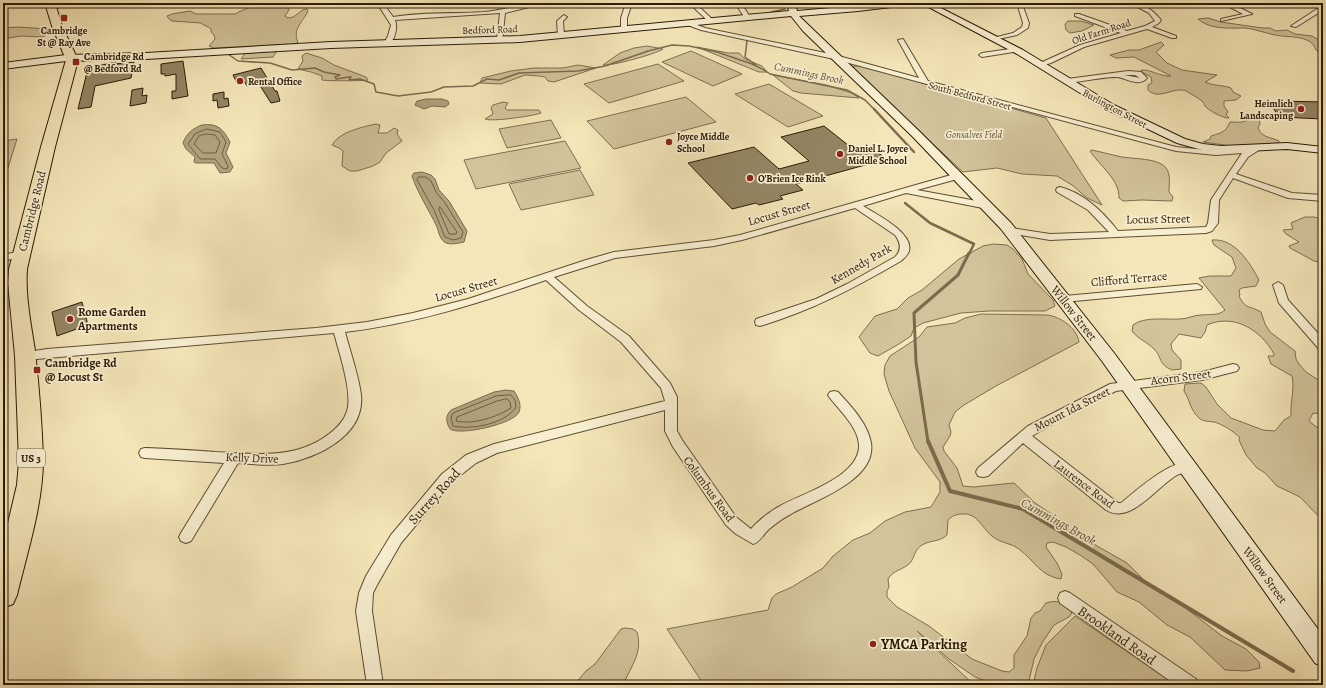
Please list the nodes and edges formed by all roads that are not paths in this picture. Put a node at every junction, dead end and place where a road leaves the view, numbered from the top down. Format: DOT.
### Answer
graph roads {
  1 [pos="75,3"];
  2 [pos="380,3"];
  3 [pos="542,3"];
  4 [pos="629,3"];
  5 [pos="692,3"];
  6 [pos="738,3"];
  7 [pos="908,3"];
  8 [pos="925,3"];
  9 [pos="1133,3"];
  10 [pos="1225,3"];
  11 [pos="1019,4"];
  12 [pos="50,5"];
  13 [pos="1323,7"];
  14 [pos="793,8"];
  15 [pos="502,11"];
  16 [pos="1077,15"];
  17 [pos="564,17"];
  18 [pos="747,17"];
  19 [pos="391,19"];
  20 [pos="710,20"];
  21 [pos="1223,20"];
  22 [pos="687,23"];
  23 [pos="1294,26"];
  24 [pos="1147,27"];
  25 [pos="624,29"];
  26 [pos="1127,33"];
  27 [pos="561,36"];
  28 [pos="1174,37"];
  29 [pos="995,39"];
  30 [pos="500,40"];
  31 [pos="901,40"];
  32 [pos="387,43"];
  33 [pos="1017,50"];
  34 [pos="982,55"];
  35 [pos="835,57"];
  36 [pos="71,58"];
  37 [pos="1040,64"];
  38 [pos="3,66"];
  39 [pos="1117,75"];
  40 [pos="1067,81"];
  41 [pos="925,82"];
  42 [pos="1256,148"];
  43 [pos="1323,150"];
  44 [pos="1232,175"];
  45 [pos="958,176"];
  46 [pos="1060,190"];
  47 [pos="903,191"];
  48 [pos="1323,198"];
  49 [pos="855,204"];
  50 [pos="988,206"];
  51 [pos="1011,231"];
  52 [pos="1115,233"];
  53 [pos="21,254"];
  54 [pos="3,258"];
  55 [pos="548,276"];
  56 [pos="1278,285"];
  57 [pos="1197,287"];
  58 [pos="1064,299"];
  59 [pos="760,322"];
  60 [pos="339,330"];
  61 [pos="1323,346"];
  62 [pos="25,356"];
  63 [pos="1233,368"];
  64 [pos="1128,385"];
  65 [pos="834,395"];
  66 [pos="671,404"];
  67 [pos="1024,436"];
  68 [pos="144,453"];
  69 [pos="234,458"];
  70 [pos="1187,467"];
  71 [pos="983,472"];
  72 [pos="186,536"];
  73 [pos="3,595"];
  74 [pos="1065,598"];
  75 [pos="1323,655"];
  76 [pos="374,685"];
  77 [pos="1190,685"];
  1 -- 12 [label="street"];
  2 -- 19 [label="street"];
  3 -- 15 [label="street"];
  4 -- 25 [label="street"];
  5 -- 20 [label="street"];
  6 -- 18 [label="street"];
  7 -- 14 [label="street, Bedford Road"];
  8 -- 29 [label="street, Burlington Street"];
  9 -- 24 [label="street, Old Farm Road"];
  10 -- 21 [label="street"];
  11 -- 29 [label="street"];
  12 -- 36 [label="highway"];
  13 -- 23 [label="street"];
  14 -- 18 [label="street, Bedford Road"];
  14 -- 35 [label="street, Willow Street"];
  15 -- 19 [label="street"];
  15 -- 30 [label="street"];
  16 -- 26 [label="street"];
  17 -- 27 [label="street"];
  18 -- 20 [label="street, Bedford Road"];
  19 -- 32 [label="street"];
  20 -- 22 [label="street, Bedford Road"];
  22 -- 25 [label="street, Bedford Road"];
  22 -- 35 [label="street, South Bedford Street"];
  24 -- 26 [label="street, Old Farm Road"];
  24 -- 28 [label="street, Old Farm Road"];
  25 -- 27 [label="street, Bedford Road"];
  26 -- 37 [label="street, Old Farm Road"];
  27 -- 30 [label="street, Bedford Road"];
  29 -- 33 [label="street, Burlington Street"];
  30 -- 32 [label="street, Bedford Road"];
  31 -- 41 [label="street"];
  32 -- 36 [label="street, Bedford Road"];
  33 -- 34 [label="street"];
  33 -- 37 [label="street, Burlington Street"];
  35 -- 41 [label="street, South Bedford Street"];
  35 -- 45 [label="street, Willow Street"];
  36 -- 38 [label="street"];
  36 -- 53 [label="highway, Cambridge Road / US 3"];
  37 -- 40 [label="street, Burlington Street"];
  39 -- 40 [label="street"];
  40 -- 42 [label="street, Burlington Street"];
  41 -- 42 [label="street, South Bedford Street"];
  42 -- 43 [label="street, Burlington Street"];
  42 -- 44 [label="street, Locust Street"];
  44 -- 48 [label="street"];
  44 -- 52 [label="street, Locust Street"];
  45 -- 47 [label="street, Locust Street"];
  45 -- 50 [label="street, Willow Street"];
  46 -- 52 [label="street"];
  47 -- 49 [label="street, Locust Street"];
  47 -- 50 [label="street, Locust Street"];
  49 -- 55 [label="street, Locust Street"];
  49 -- 59 [label="street, Kennedy Park"];
  50 -- 51 [label="street, Willow Street"];
  51 -- 52 [label="street, Locust Street"];
  51 -- 58 [label="street, Willow Street"];
  53 -- 54 [label="street"];
  53 -- 62 [label="highway, Cambridge Road / US 3"];
  55 -- 60 [label="street, Locust Street"];
  55 -- 66 [label="street, Columbus Road"];
  56 -- 61 [label="street"];
  57 -- 58 [label="street, Clifford Terrace"];
  58 -- 64 [label="street, Willow Street"];
  60 -- 62 [label="street, Locust Street"];
  60 -- 69 [label="street, Kelly Drive"];
  62 -- 73 [label="highway, Cambridge Road / US 3"];
  63 -- 64 [label="street, Acorn Street"];
  64 -- 67 [label="street, Mount Ida Street"];
  64 -- 70 [label="street, Willow Street"];
  65 -- 66 [label="street, Columbus Road"];
  66 -- 76 [label="street, Surrey Road"];
  67 -- 70 [label="street, Laurence Road"];
  67 -- 71 [label="street, Mount Ida Street"];
  68 -- 69 [label="street, Kelly Drive"];
  69 -- 72 [label="street"];
  70 -- 75 [label="street, Willow Street"];
  74 -- 77 [label="street, Brookland Road"];
}
